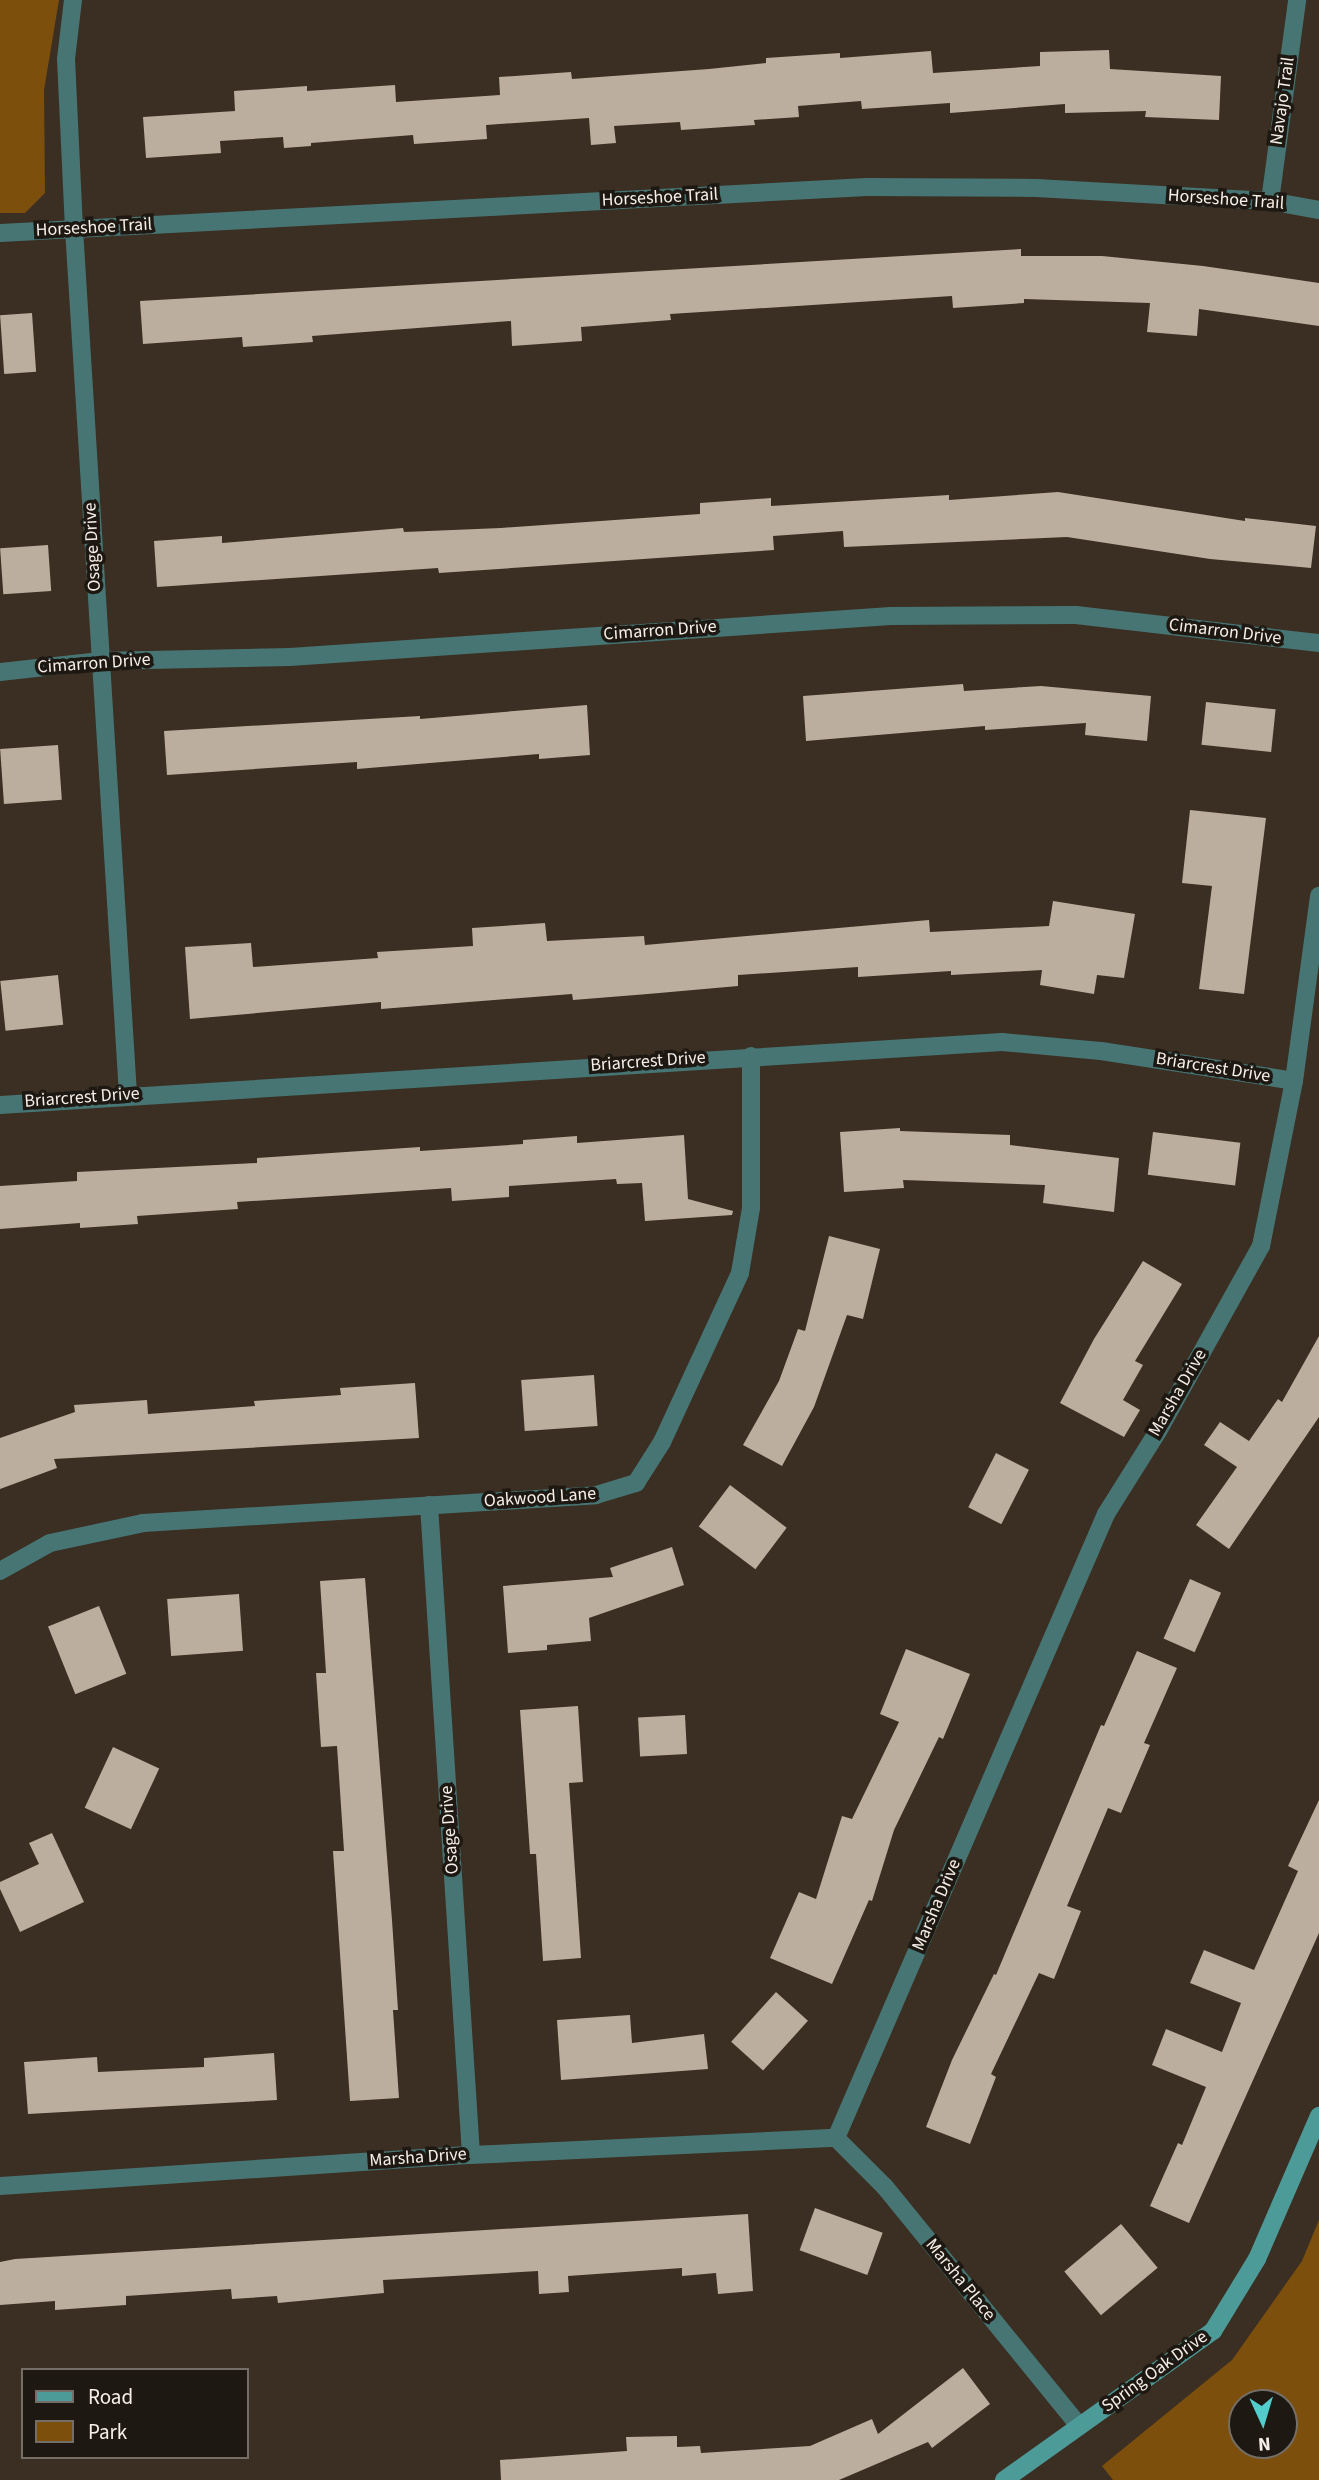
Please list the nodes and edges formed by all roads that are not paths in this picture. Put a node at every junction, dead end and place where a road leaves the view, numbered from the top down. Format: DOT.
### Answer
graph roads {
  1 [pos="73,0"];
  2 [pos="1297,0"];
  3 [pos="1270,201"];
  4 [pos="1319,210"];
  5 [pos="74,229"];
  6 [pos="0,233"];
  7 [pos="1319,642"];
  8 [pos="100,661"];
  9 [pos="0,672"];
  10 [pos="1319,896"];
  11 [pos="751,1056"];
  12 [pos="1294,1081"];
  13 [pos="128,1094"];
  14 [pos="0,1105"];
  15 [pos="429,1505"];
  16 [pos="0,1571"];
  17 [pos="1319,2116"];
  18 [pos="836,2138"];
  19 [pos="471,2155"];
  20 [pos="0,2186"];
  21 [pos="1079,2426"];
  22 [pos="1004,2480"];
  1 -- 5 [label="street, Osage Drive"];
  2 -- 3 [label="street, Navajo Trail"];
  3 -- 4 [label="street, Horseshoe Trail"];
  3 -- 5 [label="street, Horseshoe Trail"];
  5 -- 6 [label="street, Horseshoe Trail"];
  5 -- 8 [label="street, Osage Drive"];
  7 -- 8 [label="street, Cimarron Drive"];
  8 -- 9 [label="street, Cimarron Drive"];
  8 -- 13 [label="street, Osage Drive"];
  10 -- 12 [label="street, Marsha Drive"];
  11 -- 12 [label="street, Briarcrest Drive"];
  11 -- 13 [label="street, Briarcrest Drive"];
  11 -- 15 [label="street, Oakwood Lane"];
  12 -- 18 [label="street, Marsha Drive"];
  13 -- 14 [label="street, Briarcrest Drive"];
  15 -- 16 [label="street, Oakwood Lane"];
  15 -- 19 [label="street, Osage Drive"];
  17 -- 21 [label="street, Spring Oak Drive"];
  18 -- 19 [label="street, Marsha Drive"];
  18 -- 21 [label="street, Marsha Place"];
  19 -- 20 [label="street, Marsha Drive"];
  21 -- 22 [label="street, Spring Oak Drive"];
}
